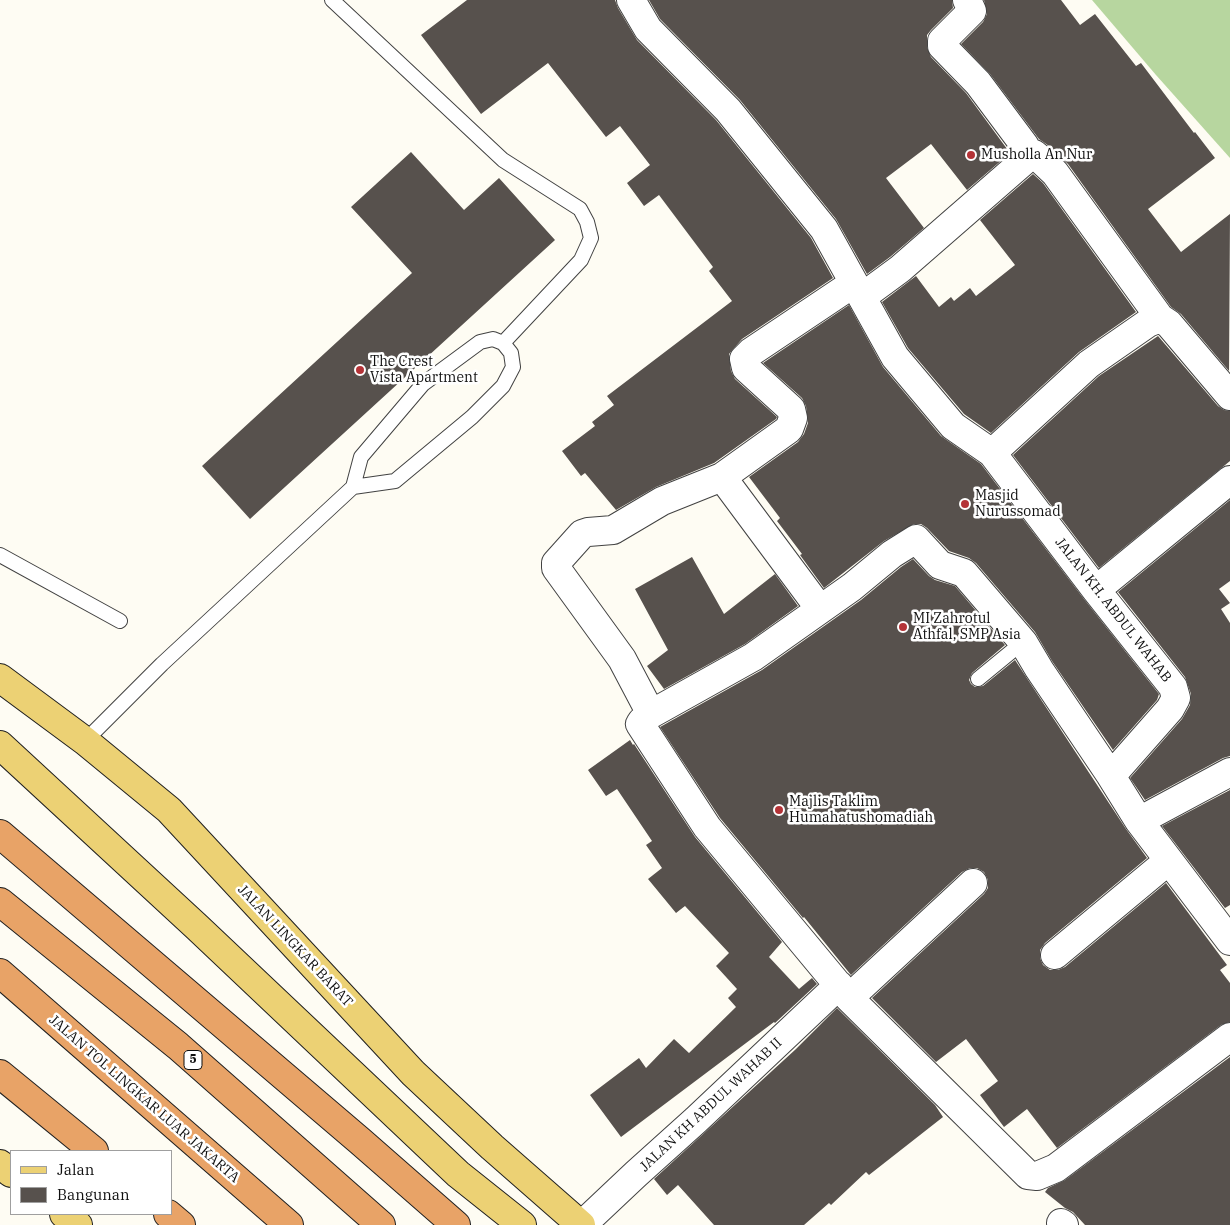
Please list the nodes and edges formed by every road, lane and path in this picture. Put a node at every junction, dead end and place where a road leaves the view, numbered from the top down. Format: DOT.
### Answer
graph roads {
  1 [pos="332,0"];
  2 [pos="631,0"];
  3 [pos="967,0"];
  4 [pos="1027,152"];
  5 [pos="858,290"];
  6 [pos="1160,318"];
  7 [pos="504,342"];
  8 [pos="1230,396"];
  9 [pos="992,453"];
  10 [pos="722,477"];
  11 [pos="1230,480"];
  12 [pos="352,487"];
  13 [pos="0,555"];
  14 [pos="1096,590"];
  15 [pos="820,610"];
  16 [pos="120,621"];
  17 [pos="1022,642"];
  18 [pos="0,678"];
  19 [pos="978,679"];
  20 [pos="652,714"];
  21 [pos="85,741"];
  22 [pos="0,745"];
  23 [pos="1230,772"];
  24 [pos="1111,776"];
  25 [pos="1139,821"];
  26 [pos="0,834"];
  27 [pos="1168,861"];
  28 [pos="973,882"];
  29 [pos="0,902"];
  30 [pos="1230,941"];
  31 [pos="1055,955"];
  32 [pos="0,973"];
  33 [pos="844,991"];
  34 [pos="1230,1038"];
  35 [pos="0,1074"];
  36 [pos="93,1150"];
  37 [pos="0,1164"];
  38 [pos="10,1172"];
  39 [pos="65,1215"];
  40 [pos="169,1215"];
  41 [pos="78,1225"];
  42 [pos="181,1225"];
  43 [pos="289,1225"];
  44 [pos="381,1225"];
  45 [pos="456,1225"];
  46 [pos="522,1225"];
  47 [pos="582,1225"];
  1 -- 7 [label="lane"];
  2 -- 5 [label="street, JALAN KH. ABDUL WAHAB"];
  3 -- 4 [label="street"];
  4 -- 5 [label="street"];
  4 -- 6 [label="street"];
  5 -- 9 [label="street, JALAN KH. ABDUL WAHAB"];
  5 -- 10 [label="street"];
  6 -- 8 [label="street"];
  6 -- 9 [label="street"];
  7 -- 12 [label="lane"];
  7 -- 12 [label="lane"];
  9 -- 14 [label="street, JALAN KH. ABDUL WAHAB"];
  10 -- 15 [label="street"];
  10 -- 20 [label="street"];
  11 -- 14 [label="street"];
  12 -- 21 [label="lane"];
  13 -- 16 [label="lane"];
  14 -- 24 [label="street, JALAN KH. ABDUL WAHAB"];
  15 -- 17 [label="street"];
  15 -- 20 [label="street"];
  17 -- 19 [label="lane"];
  17 -- 24 [label="street"];
  18 -- 21 [label="main road, JALAN LINGKAR BARAT"];
  20 -- 33 [label="street"];
  21 -- 47 [label="main road, JALAN LINGKAR BARAT"];
  22 -- 46 [label="main road"];
  23 -- 25 [label="street"];
  24 -- 25 [label="street"];
  25 -- 27 [label="street"];
  26 -- 45 [label="highway"];
  27 -- 30 [label="street"];
  27 -- 31 [label="street"];
  28 -- 33 [label="street, JALAN KH ABDUL WAHAB II"];
  29 -- 44 [label="highway, 5"];
  32 -- 43 [label="highway, JALAN TOL LINGKAR LUAR JAKARTA"];
  33 -- 34 [label="street"];
  33 -- 47 [label="street, JALAN KH ABDUL WAHAB II"];
  35 -- 36 [label="highway"];
  37 -- 38 [label="main road"];
  39 -- 41 [label="main road"];
  40 -- 42 [label="highway"];
}
